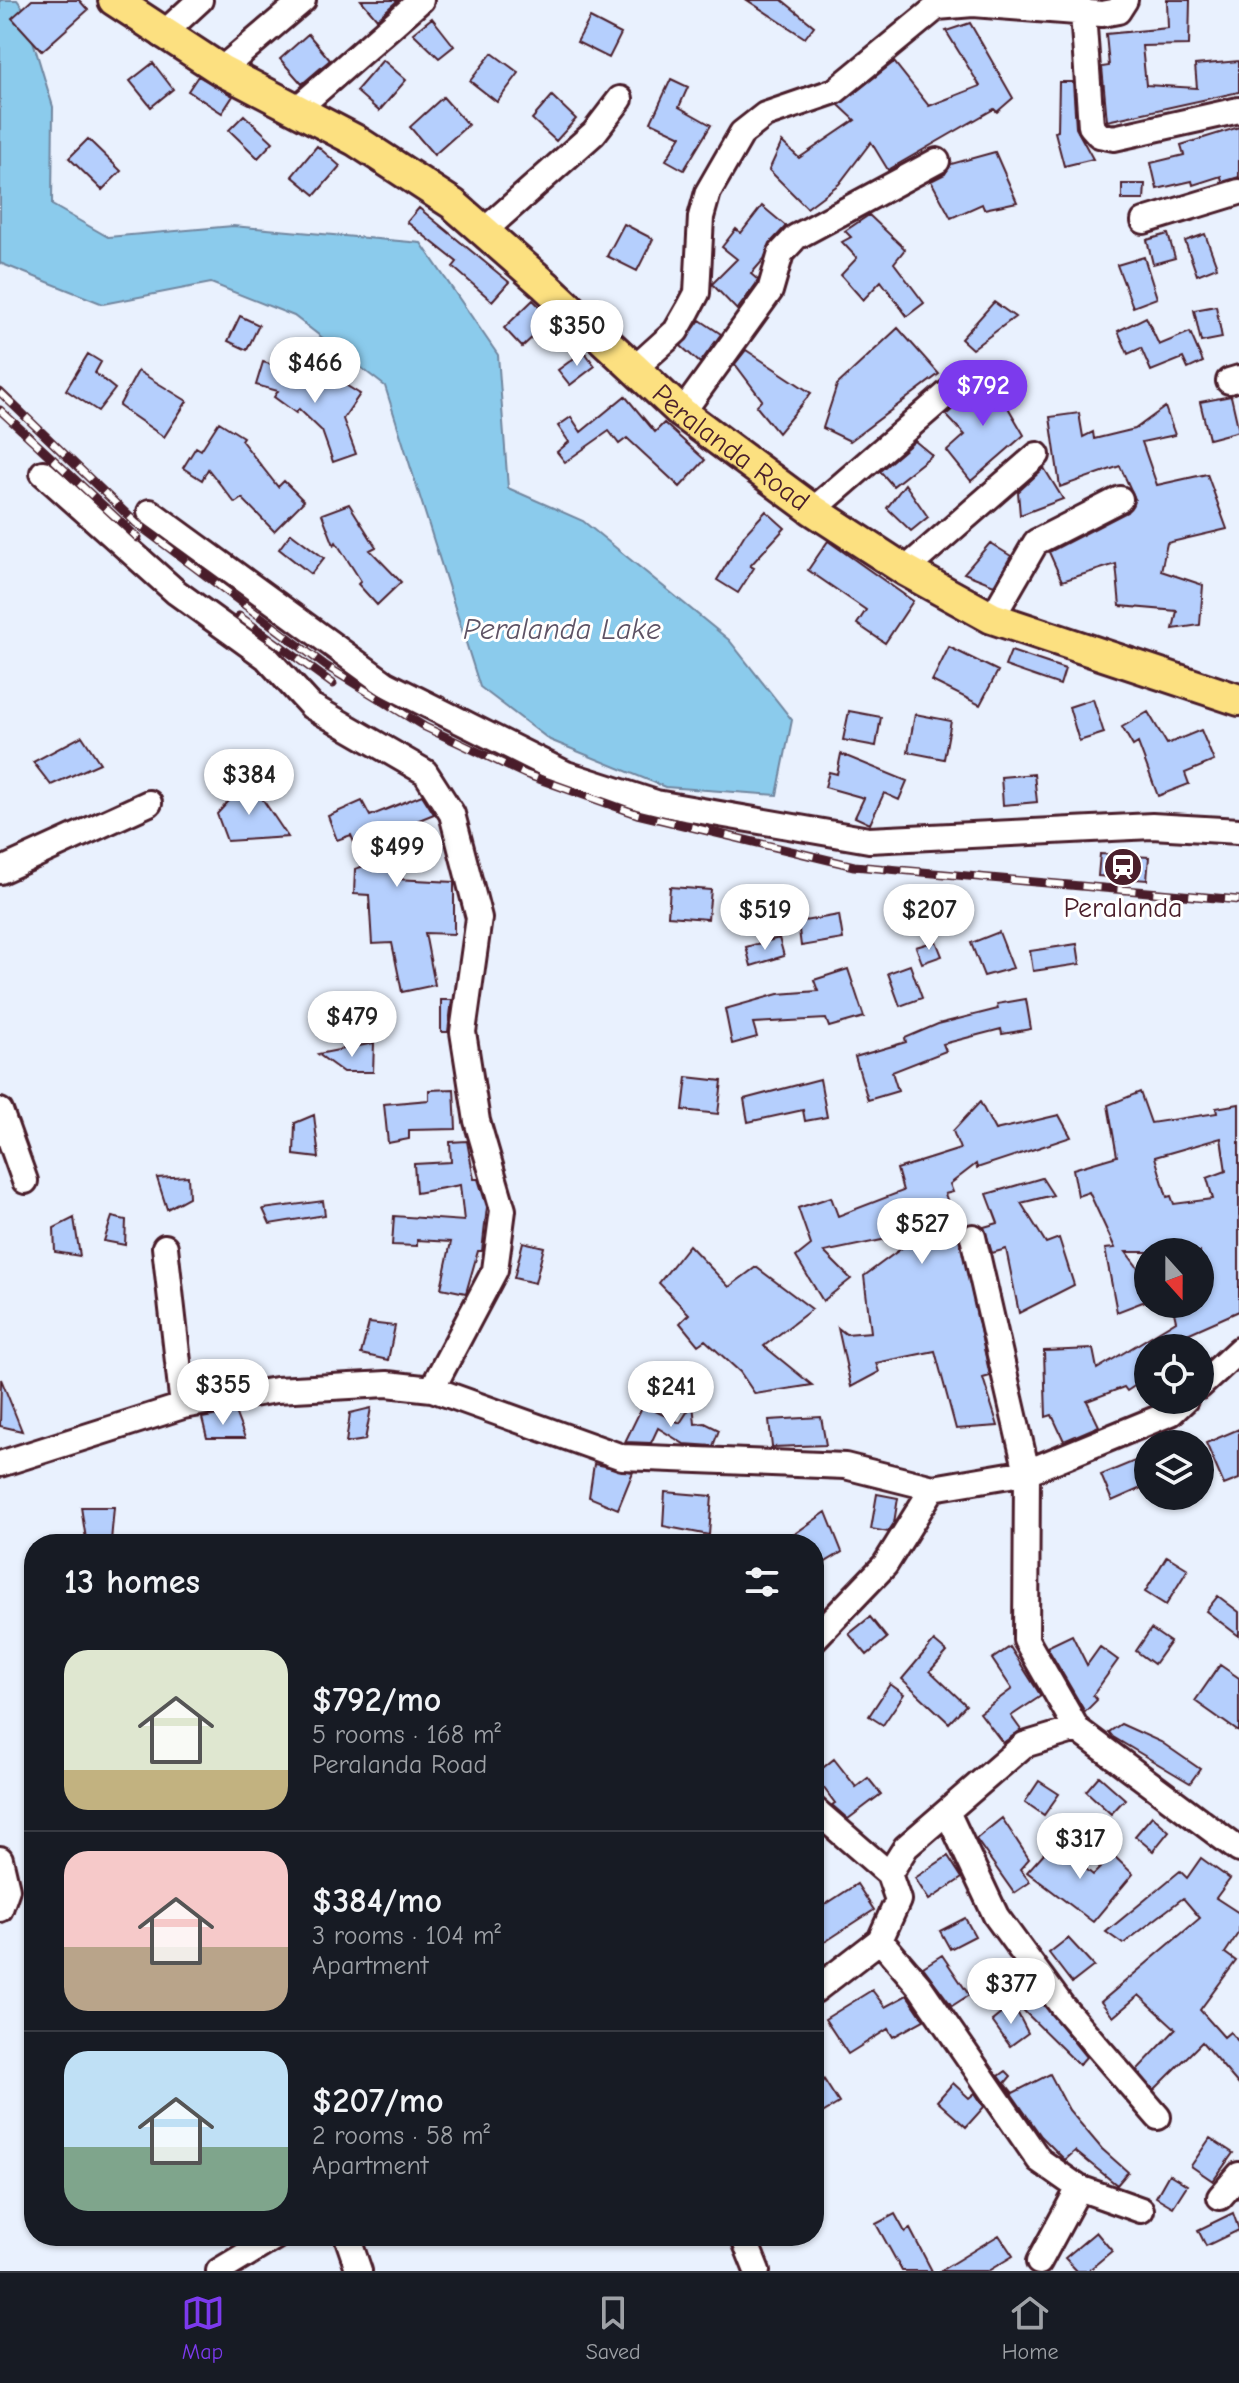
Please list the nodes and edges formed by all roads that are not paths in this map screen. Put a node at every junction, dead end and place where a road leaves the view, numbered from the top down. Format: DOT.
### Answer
graph roads {
  1 [pos="114,0"];
  2 [pos="200,0"];
  3 [pos="303,0"];
  4 [pos="421,0"];
  5 [pos="1125,0"];
  6 [pos="1083,13"];
  7 [pos="162,35"];
  8 [pos="221,70"];
  9 [pos="620,99"];
  10 [pos="298,108"];
  11 [pos="1239,110"];
  12 [pos="937,161"];
  13 [pos="1239,192"];
  14 [pos="1144,221"];
  15 [pos="485,230"];
  16 [pos="634,369"];
  17 [pos="964,379"];
  18 [pos="682,413"];
  19 [pos="1037,455"];
  20 [pos="43,473"];
  21 [pos="1120,499"];
  22 [pos="813,510"];
  23 [pos="150,512"];
  24 [pos="905,570"];
  25 [pos="992,618"];
  26 [pos="1239,700"];
  27 [pos="149,803"];
  28 [pos="1239,831"];
  29 [pos="0,871"];
  30 [pos="0,1111"];
  31 [pos="25,1181"];
  32 [pos="973,1237"];
  33 [pos="165,1247"];
  34 [pos="1239,1350"];
  35 [pos="1214,1373"];
  36 [pos="432,1389"];
  37 [pos="183,1406"];
  38 [pos="1169,1414"];
  39 [pos="0,1464"];
  40 [pos="1027,1472"];
  41 [pos="933,1488"];
  42 [pos="824,1629"];
  43 [pos="1077,1729"];
  44 [pos="948,1814"];
  45 [pos="824,1818"];
  46 [pos="1239,1850"];
  47 [pos="0,1859"];
  48 [pos="889,1874"];
  49 [pos="0,1909"];
  50 [pos="880,1940"];
  51 [pos="824,1983"];
  52 [pos="1158,2117"];
  53 [pos="1239,2175"];
  54 [pos="1079,2188"];
  55 [pos="1220,2197"];
  56 [pos="1141,2210"];
  57 [pos="260,2246"];
  58 [pos="350,2246"];
  59 [pos="747,2246"];
  60 [pos="1039,2262"];
  61 [pos="219,2271"];
  62 [pos="359,2271"];
  63 [pos="757,2271"];
  1 -- 7 [label="main road, Peralanda Road"];
  2 -- 7 [label="street"];
  3 -- 8 [label="street"];
  4 -- 10 [label="street"];
  5 -- 6 [label="street"];
  6 -- 11 [label="street"];
  6 -- 16 [label="street"];
  7 -- 8 [label="main road, Peralanda Road"];
  8 -- 10 [label="main road, Peralanda Road"];
  9 -- 15 [label="street"];
  10 -- 15 [label="main road, Peralanda Road"];
  12 -- 18 [label="street"];
  13 -- 14 [label="street"];
  15 -- 16 [label="main road, Peralanda Road"];
  16 -- 18 [label="main road, Peralanda Road"];
  17 -- 22 [label="street"];
  18 -- 22 [label="main road, Peralanda Road"];
  19 -- 24 [label="street"];
  20 -- 36 [label="street"];
  21 -- 25 [label="street"];
  22 -- 24 [label="main road, Peralanda Road"];
  23 -- 28 [label="street"];
  24 -- 25 [label="main road, Peralanda Road"];
  25 -- 26 [label="main road, Peralanda Road"];
  27 -- 29 [label="street"];
  30 -- 31 [label="street"];
  32 -- 40 [label="street"];
  33 -- 37 [label="street"];
  34 -- 35 [label="street"];
  36 -- 37 [label="street"];
  36 -- 41 [label="street"];
  37 -- 39 [label="street"];
  38 -- 40 [label="street"];
  40 -- 41 [label="street"];
  40 -- 43 [label="street"];
  41 -- 42 [label="street"];
  43 -- 44 [label="street"];
  43 -- 46 [label="street"];
  44 -- 48 [label="street"];
  44 -- 52 [label="street"];
  45 -- 48 [label="street"];
  47 -- 49 [label="street"];
  48 -- 50 [label="street"];
  50 -- 51 [label="street"];
  50 -- 54 [label="street"];
  53 -- 55 [label="street"];
  54 -- 56 [label="street"];
  54 -- 60 [label="street"];
  57 -- 61 [label="street"];
  58 -- 62 [label="street"];
  59 -- 63 [label="street"];
}
